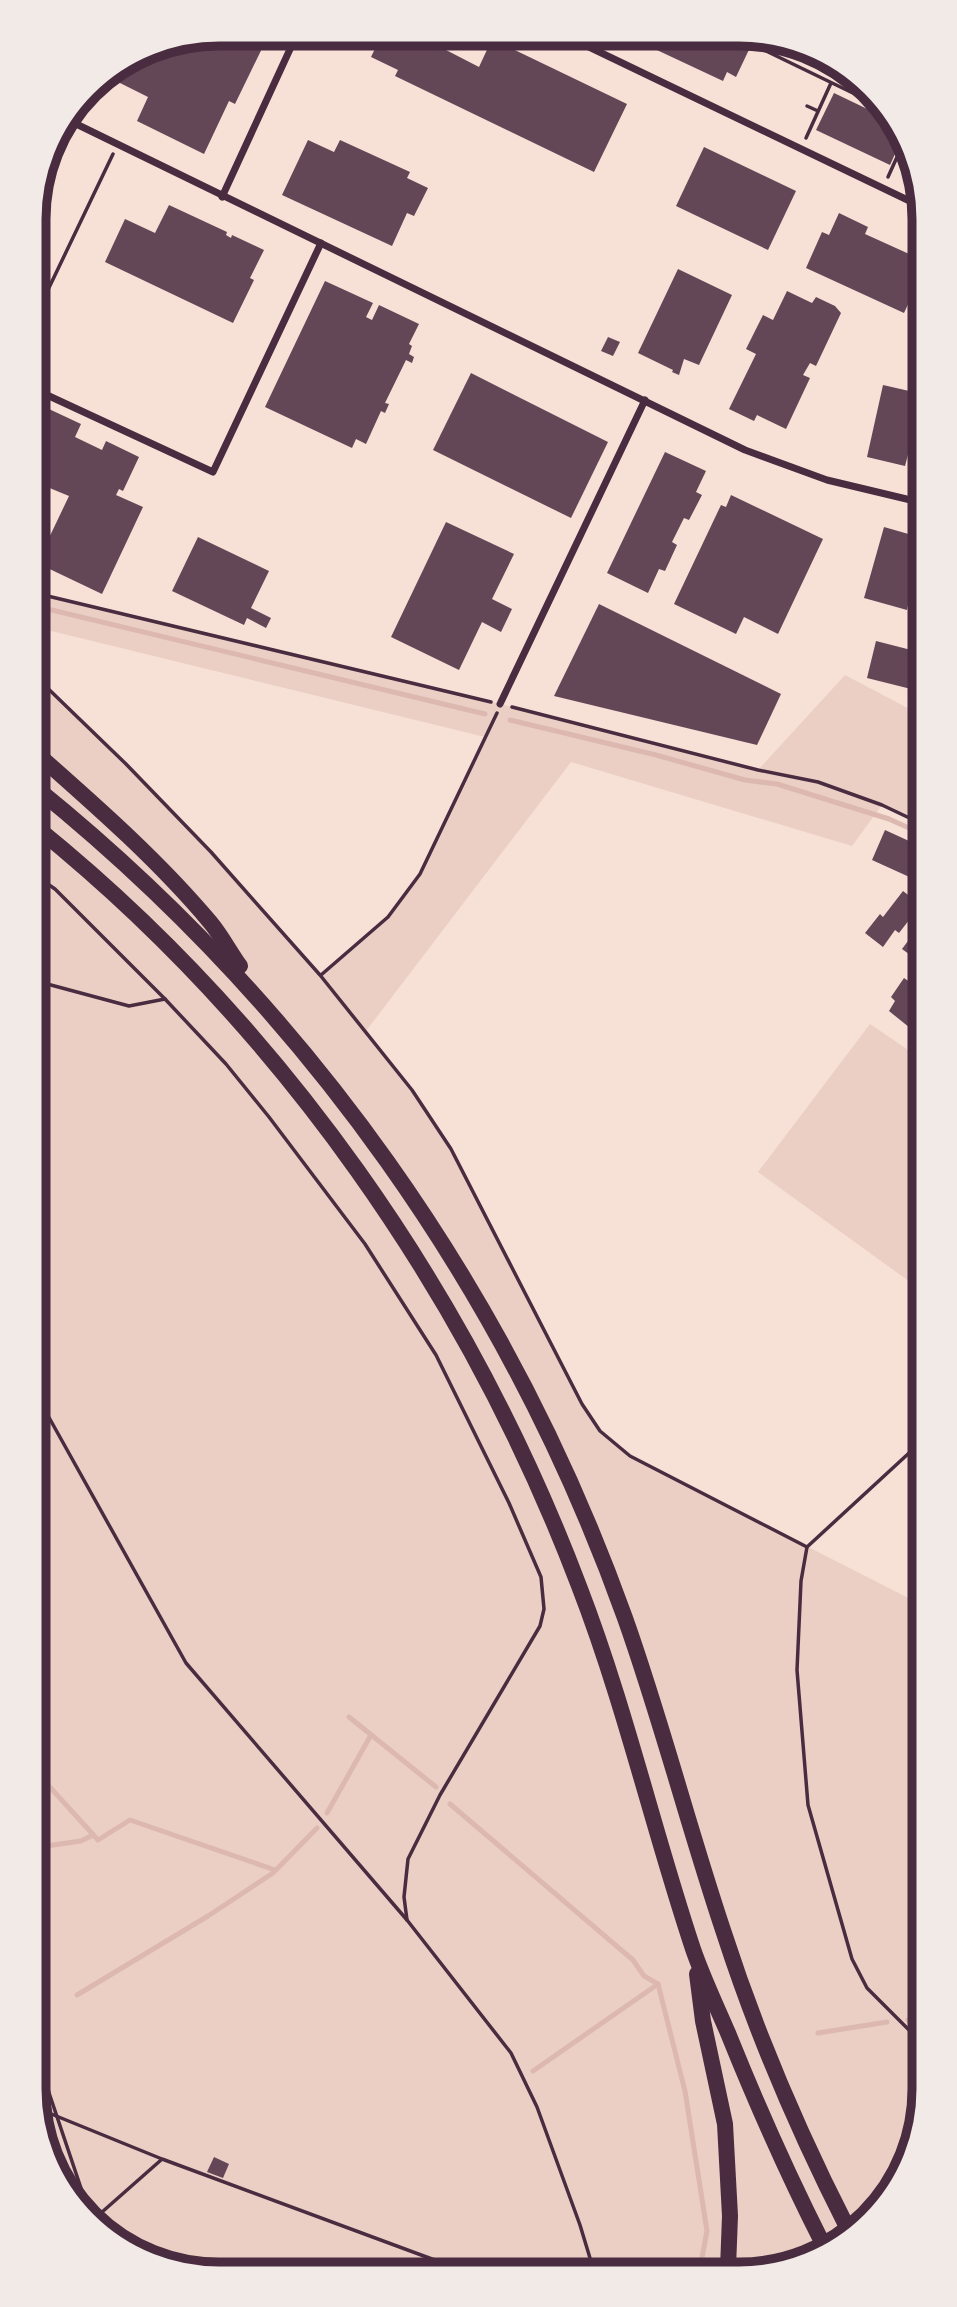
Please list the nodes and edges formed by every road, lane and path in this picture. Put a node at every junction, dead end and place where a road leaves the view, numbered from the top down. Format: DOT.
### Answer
graph roads {
  1 [pos="291,46"];
  2 [pos="587,46"];
  3 [pos="764,50"];
  4 [pos="831,83"];
  5 [pos="860,95"];
  6 [pos="807,106"];
  7 [pos="818,111"];
  8 [pos="75,123"];
  9 [pos="118,144"];
  10 [pos="801,149"];
  11 [pos="898,153"];
  12 [pos="882,188"];
  13 [pos="222,197"];
  14 [pos="910,201"];
  15 [pos="321,243"];
  16 [pos="46,294"];
  17 [pos="46,395"];
  18 [pos="645,400"];
  19 [pos="912,500"];
  20 [pos="46,596"];
  21 [pos="46,687"];
  22 [pos="500,704"];
  23 [pos="46,762"];
  24 [pos="46,796"];
  25 [pos="912,820"];
  26 [pos="46,837"];
  27 [pos="46,883"];
  28 [pos="320,975"];
  29 [pos="46,984"];
  30 [pos="165,999"];
  31 [pos="269,1009"];
  32 [pos="46,1412"];
  33 [pos="911,1451"];
  34 [pos="807,1547"];
  35 [pos="407,1920"];
  36 [pos="695,1955"];
  37 [pos="911,2033"];
  38 [pos="46,2082"];
  39 [pos="47,2112"];
  40 [pos="59,2117"];
  41 [pos="162,2160"];
  42 [pos="85,2198"];
  43 [pos="100,2214"];
  44 [pos="846,2224"];
  45 [pos="821,2240"];
  46 [pos="440,2262"];
  47 [pos="591,2262"];
  48 [pos="728,2262"];
  1 -- 13 [label="street"];
  2 -- 10 [label="street"];
  3 -- 4 [label="path"];
  4 -- 5 [label="path"];
  4 -- 7 [label="path"];
  6 -- 7 [label="path"];
  7 -- 10 [label="path"];
  8 -- 9 [label="street"];
  9 -- 13 [label="street"];
  9 -- 16 [label="path"];
  10 -- 12 [label="street"];
  11 -- 12 [label="path"];
  12 -- 14 [label="street"];
  13 -- 15 [label="street"];
  15 -- 17 [label="street"];
  15 -- 18 [label="street"];
  18 -- 19 [label="street"];
  18 -- 22 [label="street"];
  20 -- 22 [label="path"];
  21 -- 28 [label="path"];
  22 -- 25 [label="path"];
  22 -- 28 [label="path"];
  23 -- 31 [label="highway"];
  24 -- 31 [label="highway"];
  26 -- 36 [label="highway"];
  27 -- 30 [label="path"];
  28 -- 34 [label="path"];
  29 -- 30 [label="path"];
  30 -- 35 [label="path"];
  31 -- 44 [label="highway"];
  32 -- 35 [label="path"];
  33 -- 34 [label="path"];
  34 -- 37 [label="path"];
  35 -- 47 [label="path"];
  36 -- 45 [label="highway"];
  36 -- 48 [label="highway"];
  38 -- 40 [label="path"];
  39 -- 40 [label="path"];
  40 -- 41 [label="path"];
  40 -- 42 [label="path"];
  41 -- 43 [label="path"];
  41 -- 46 [label="path"];
}
